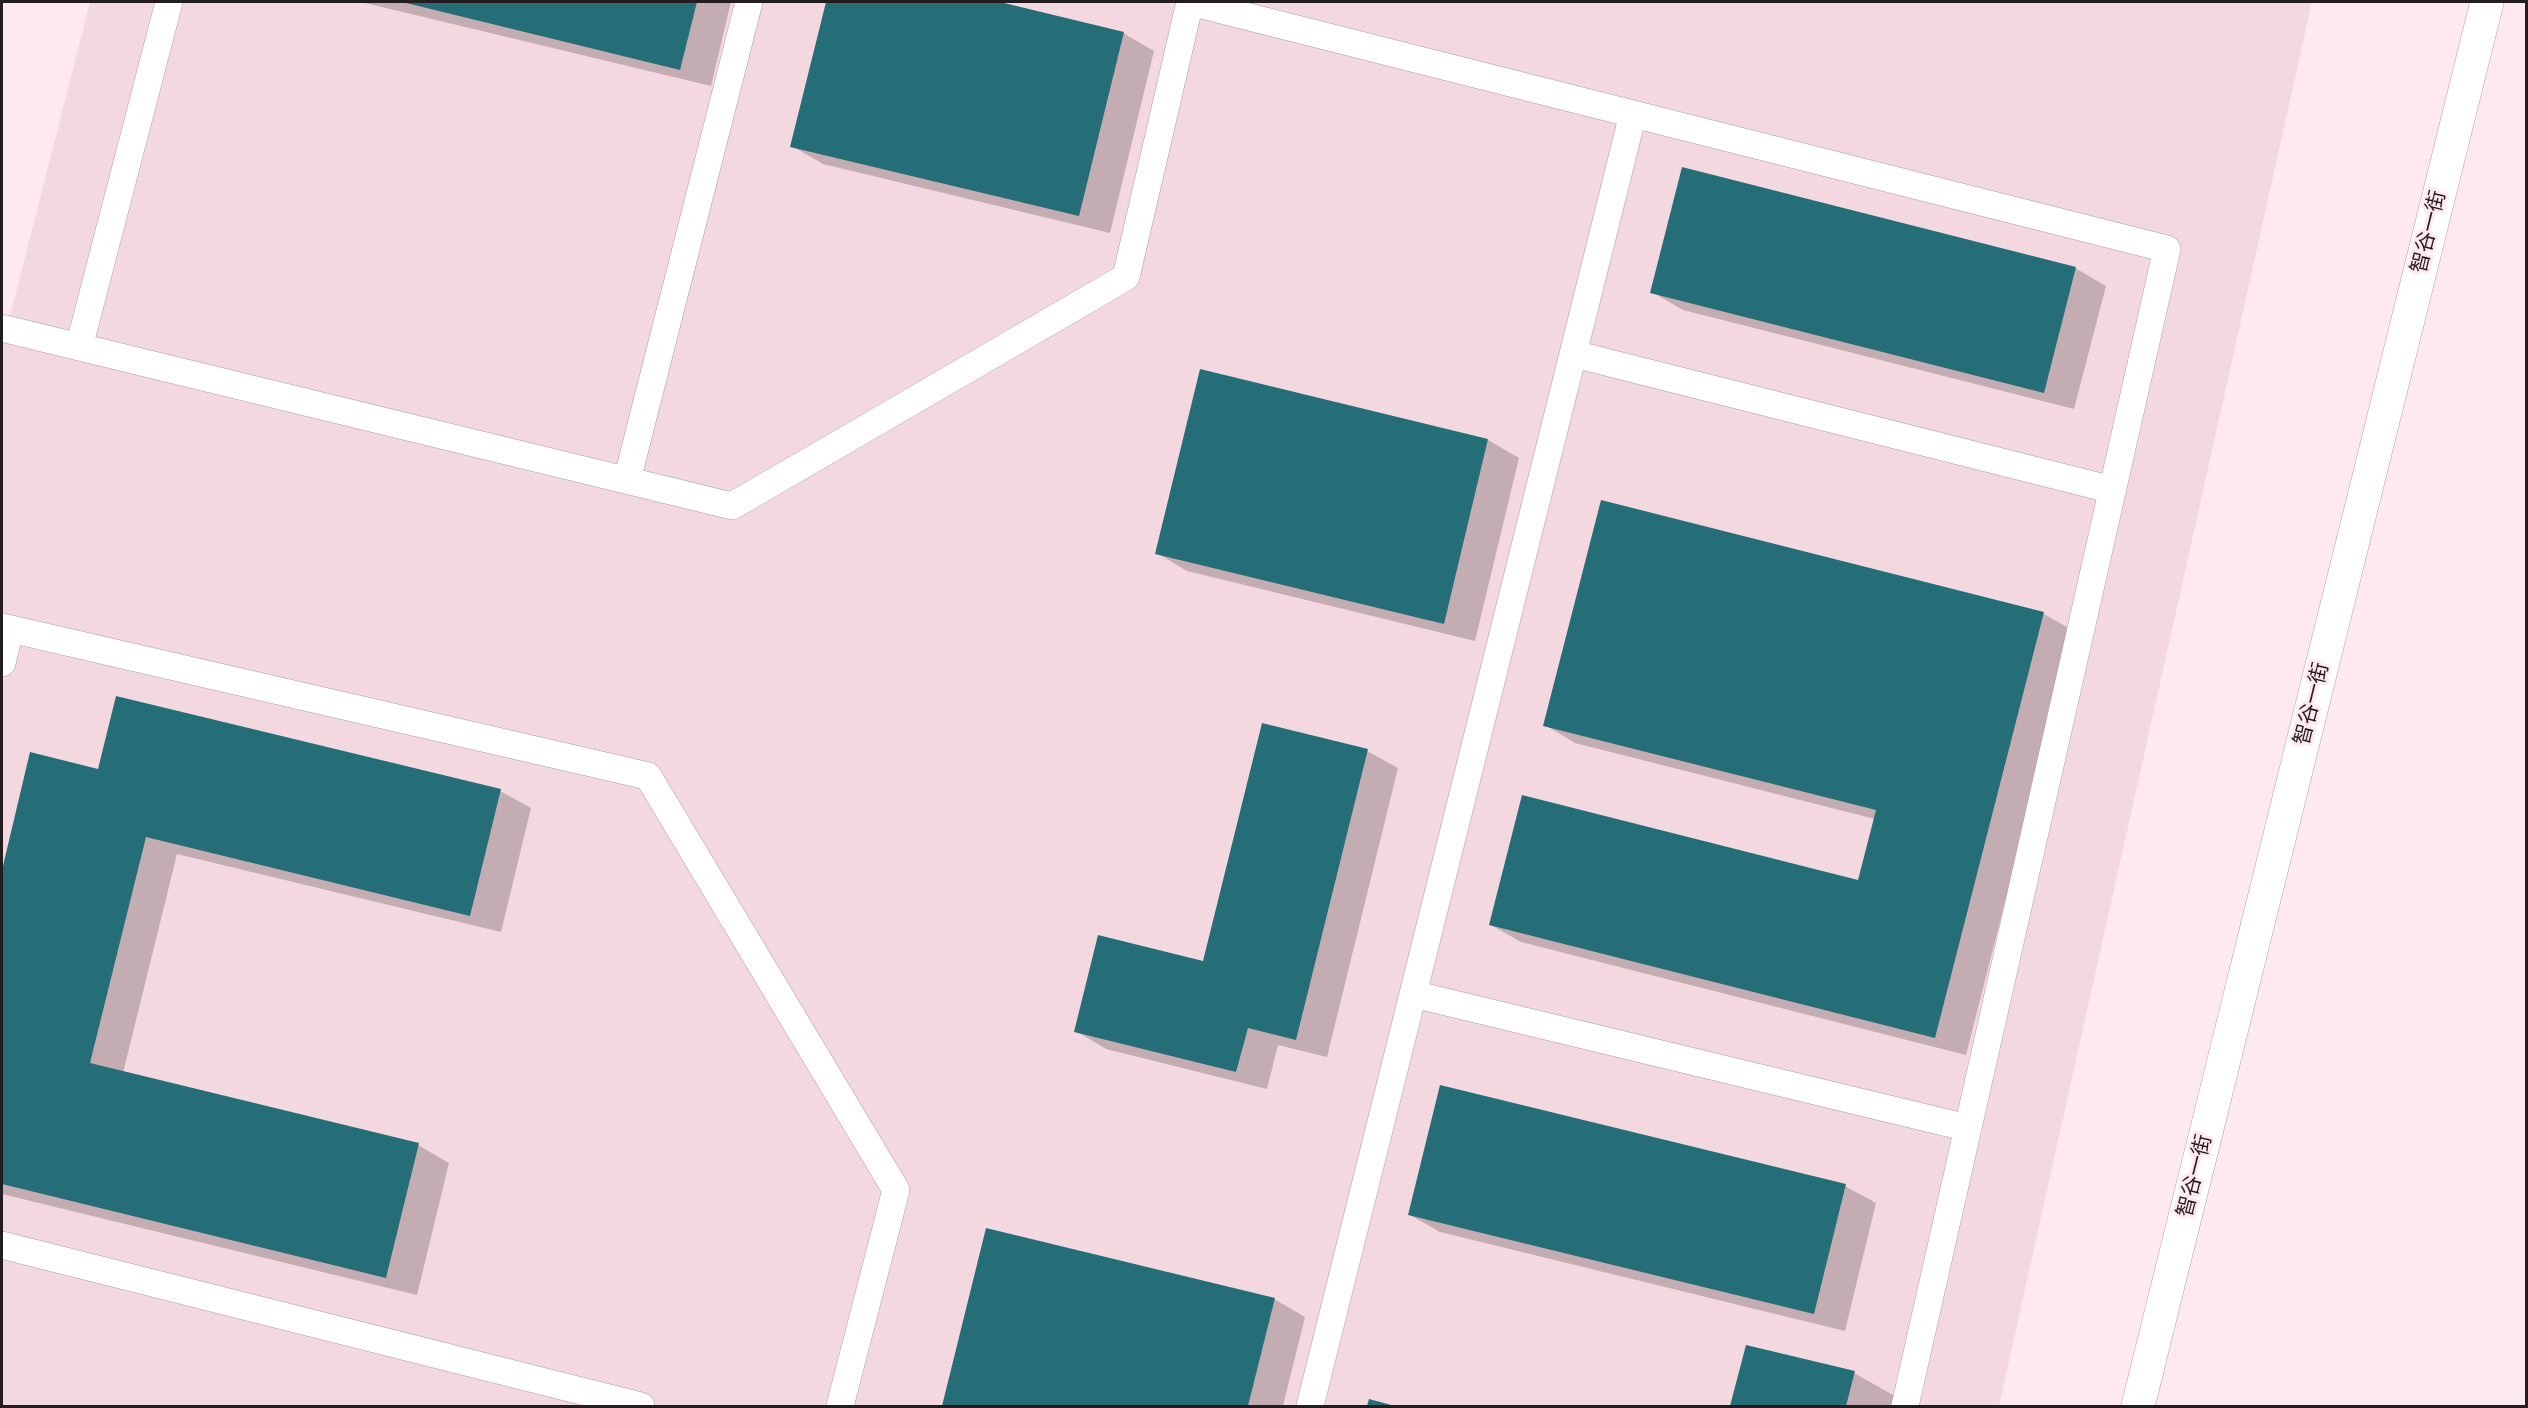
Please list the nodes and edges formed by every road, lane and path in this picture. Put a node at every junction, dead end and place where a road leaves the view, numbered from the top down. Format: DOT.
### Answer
graph roads {
  1 [pos="168,2"];
  2 [pos="749,2"];
  3 [pos="2487,2"];
  4 [pos="1633,114"];
  5 [pos="2,328"];
  6 [pos="79,347"];
  7 [pos="1574,354"];
  8 [pos="627,480"];
  9 [pos="2113,490"];
  10 [pos="6,628"];
  11 [pos="2,663"];
  12 [pos="1413,994"];
  13 [pos="1968,1128"];
  14 [pos="2,1245"];
  15 [pos="641,1407"];
  16 [pos="840,1407"];
  17 [pos="1310,1407"];
  18 [pos="1905,1407"];
  19 [pos="2138,1407"];
  1 -- 6 [label="lane"];
  2 -- 8 [label="lane"];
  3 -- 19 [label="street, 智谷一街"];
  4 -- 7 [label="lane"];
  4 -- 8 [label="lane"];
  4 -- 9 [label="lane"];
  5 -- 6 [label="lane"];
  6 -- 8 [label="lane"];
  7 -- 9 [label="lane"];
  7 -- 12 [label="lane"];
  9 -- 13 [label="lane"];
  10 -- 11 [label="lane"];
  10 -- 16 [label="lane"];
  12 -- 13 [label="lane"];
  12 -- 17 [label="lane"];
  13 -- 18 [label="lane"];
  14 -- 15 [label="lane"];
}
